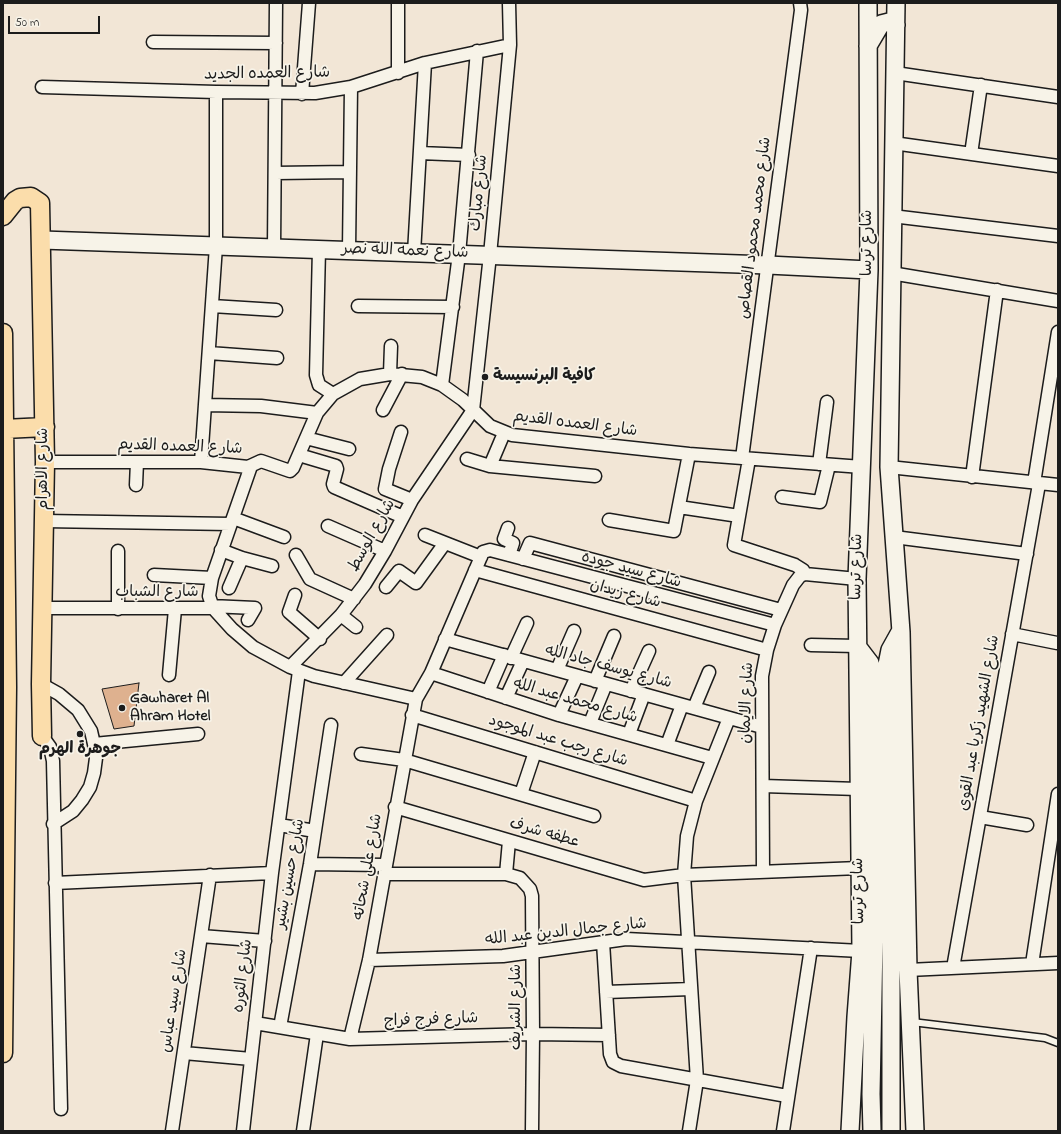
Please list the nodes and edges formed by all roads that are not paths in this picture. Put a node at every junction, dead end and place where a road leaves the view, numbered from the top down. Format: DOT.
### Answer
graph roads {
  1 [pos="276,3"];
  2 [pos="309,3"];
  3 [pos="398,3"];
  4 [pos="509,3"];
  5 [pos="800,3"];
  6 [pos="868,3"];
  7 [pos="896,3"];
  8 [pos="896,25"];
  9 [pos="153,42"];
  10 [pos="276,43"];
  11 [pos="510,45"];
  12 [pos="867,48"];
  13 [pos="477,51"];
  14 [pos="425,64"];
  15 [pos="398,73"];
  16 [pos="895,73"];
  17 [pos="981,85"];
  18 [pos="42,87"];
  19 [pos="351,87"];
  20 [pos="216,92"];
  21 [pos="275,94"];
  22 [pos="302,94"];
  23 [pos="1058,96"];
  24 [pos="893,143"];
  25 [pos="420,153"];
  26 [pos="971,154"];
  27 [pos="469,155"];
  28 [pos="1058,166"];
  29 [pos="350,172"];
  30 [pos="275,173"];
  31 [pos="3,216"];
  32 [pos="892,216"];
  33 [pos="1058,236"];
  34 [pos="42,240"];
  35 [pos="216,246"];
  36 [pos="274,248"];
  37 [pos="319,250"];
  38 [pos="349,250"];
  39 [pos="414,253"];
  40 [pos="460,254"];
  41 [pos="490,255"];
  42 [pos="768,265"];
  43 [pos="869,270"];
  44 [pos="891,273"];
  45 [pos="997,290"];
  46 [pos="1058,301"];
  47 [pos="212,306"];
  48 [pos="358,306"];
  49 [pos="453,308"];
  50 [pos="276,310"];
  51 [pos="1058,332"];
  52 [pos="3,333"];
  53 [pos="391,346"];
  54 [pos="209,354"];
  55 [pos="277,358"];
  56 [pos="390,374"];
  57 [pos="402,374"];
  58 [pos="442,385"];
  59 [pos="4,391"];
  60 [pos="333,394"];
  61 [pos="827,402"];
  62 [pos="205,405"];
  63 [pos="383,410"];
  64 [pos="473,410"];
  65 [pos="317,413"];
  66 [pos="45,427"];
  67 [pos="4,430"];
  68 [pos="400,432"];
  69 [pos="504,433"];
  70 [pos="306,438"];
  71 [pos="349,449"];
  72 [pos="689,454"];
  73 [pos="299,455"];
  74 [pos="746,458"];
  75 [pos="467,460"];
  76 [pos="45,462"];
  77 [pos="137,462"];
  78 [pos="201,462"];
  79 [pos="824,464"];
  80 [pos="251,466"];
  81 [pos="490,466"];
  82 [pos="862,467"];
  83 [pos="889,468"];
  84 [pos="595,476"];
  85 [pos="972,477"];
  86 [pos="4,480"];
  87 [pos="1037,484"];
  88 [pos="136,485"];
  89 [pos="1058,485"];
  90 [pos="782,497"];
  91 [pos="412,500"];
  92 [pos="679,507"];
  93 [pos="738,516"];
  94 [pos="403,517"];
  95 [pos="609,520"];
  96 [pos="44,521"];
  97 [pos="231,521"];
  98 [pos="328,526"];
  99 [pos="508,528"];
  100 [pos="426,535"];
  101 [pos="894,536"];
  102 [pos="284,537"];
  103 [pos="445,543"];
  104 [pos="221,550"];
  105 [pos="118,551"];
  106 [pos="385,552"];
  107 [pos="1027,554"];
  108 [pos="296,555"];
  109 [pos="509,555"];
  110 [pos="4,556"];
  111 [pos="481,557"];
  112 [pos="242,558"];
  113 [pos="523,559"];
  114 [pos="272,566"];
  115 [pos="475,570"];
  116 [pos="805,574"];
  117 [pos="154,575"];
  118 [pos="212,578"];
  119 [pos="857,579"];
  120 [pos="386,587"];
  121 [pos="229,588"];
  122 [pos="295,595"];
  123 [pos="354,599"];
  124 [pos="5,602"];
  125 [pos="212,607"];
  126 [pos="42,608"];
  127 [pos="118,609"];
  128 [pos="175,609"];
  129 [pos="781,610"];
  130 [pos="341,615"];
  131 [pos="248,620"];
  132 [pos="527,624"];
  133 [pos="775,625"];
  134 [pos="356,627"];
  135 [pos="574,631"];
  136 [pos="901,632"];
  137 [pos="1012,634"];
  138 [pos="387,635"];
  139 [pos="614,636"];
  140 [pos="320,639"];
  141 [pos="445,639"];
  142 [pos="1057,643"];
  143 [pos="811,645"];
  144 [pos="858,646"];
  145 [pos="5,647"];
  146 [pos="767,650"];
  147 [pos="649,651"];
  148 [pos="513,658"];
  149 [pos="295,669"];
  150 [pos="557,670"];
  151 [pos="709,672"];
  152 [pos="431,673"];
  153 [pos="169,676"];
  154 [pos="577,676"];
  155 [pos="600,682"];
  156 [pos="344,683"];
  157 [pos="41,684"];
  158 [pos="5,688"];
  159 [pos="631,691"];
  160 [pos="488,692"];
  161 [pos="644,694"];
  162 [pos="506,698"];
  163 [pos="416,699"];
  164 [pos="682,705"];
  165 [pos="694,708"];
  166 [pos="559,714"];
  167 [pos="412,715"];
  168 [pos="729,718"];
  169 [pos="590,723"];
  170 [pos="331,725"];
  171 [pos="762,727"];
  172 [pos="198,734"];
  173 [pos="629,734"];
  174 [pos="42,736"];
  175 [pos="94,744"];
  176 [pos="667,745"];
  177 [pos="535,752"];
  178 [pos="361,754"];
  179 [pos="712,758"];
  180 [pos="404,760"];
  181 [pos="763,786"];
  182 [pos="858,790"];
  183 [pos="521,794"];
  184 [pos="1058,794"];
  185 [pos="696,801"];
  186 [pos="395,807"];
  187 [pos="4,816"];
  188 [pos="594,816"];
  189 [pos="980,817"];
  190 [pos="53,824"];
  191 [pos="279,825"];
  192 [pos="1027,825"];
  193 [pos="315,831"];
  194 [pos="509,840"];
  195 [pos="310,864"];
  196 [pos="859,868"];
  197 [pos="385,870"];
  198 [pos="763,872"];
  199 [pos="272,873"];
  200 [pos="506,874"];
  201 [pos="4,875"];
  202 [pos="210,875"];
  203 [pos="684,875"];
  204 [pos="55,882"];
  205 [pos="201,936"];
  206 [pos="265,941"];
  207 [pos="603,942"];
  208 [pos="689,942"];
  209 [pos="811,948"];
  210 [pos="861,950"];
  211 [pos="532,952"];
  212 [pos="370,960"];
  213 [pos="1058,963"];
  214 [pos="4,964"];
  215 [pos="1032,964"];
  216 [pos="953,968"];
  217 [pos="908,970"];
  218 [pos="691,989"];
  219 [pos="606,992"];
  220 [pos="910,1022"];
  221 [pos="255,1023"];
  222 [pos="280,1027"];
  223 [pos="317,1034"];
  224 [pos="533,1034"];
  225 [pos="609,1035"];
  226 [pos="350,1039"];
  227 [pos="1058,1043"];
  228 [pos="184,1052"];
  229 [pos="3,1053"];
  230 [pos="251,1059"];
  231 [pos="697,1080"];
  232 [pos="787,1096"];
  233 [pos="62,1109"];
  234 [pos="172,1131"];
  235 [pos="243,1131"];
  236 [pos="303,1131"];
  237 [pos="532,1131"];
  238 [pos="689,1131"];
  239 [pos="783,1131"];
  240 [pos="850,1131"];
  241 [pos="872,1131"];
  242 [pos="891,1131"];
  243 [pos="915,1131"];
  1 -- 10 [label="street"];
  2 -- 22 [label="street"];
  3 -- 15 [label="street"];
  4 -- 11 [label="street, شارع مبارك"];
  5 -- 42 [label="street, شارع محمد محمود القصاص"];
  6 -- 12 [label="main road, شارع ترسا"];
  7 -- 8 [label="main road, شارع ترسا"];
  8 -- 12 [label="main road"];
  8 -- 16 [label="main road, شارع ترسا"];
  9 -- 10 [label="street"];
  10 -- 21 [label="street"];
  11 -- 13 [label="street, شارع العمده الجديد"];
  11 -- 41 [label="street, شارع مبارك"];
  12 -- 43 [label="main road, شارع ترسا"];
  13 -- 14 [label="street, شارع العمده الجديد"];
  13 -- 27 [label="street"];
  14 -- 15 [label="street, شارع العمده الجديد"];
  14 -- 25 [label="street"];
  15 -- 19 [label="street, شارع العمده الجديد"];
  16 -- 17 [label="street"];
  16 -- 24 [label="main road, شارع ترسا"];
  17 -- 23 [label="street"];
  17 -- 26 [label="street"];
  18 -- 20 [label="street, شارع العمده الجديد"];
  19 -- 22 [label="street, شارع العمده الجديد"];
  19 -- 29 [label="street"];
  20 -- 21 [label="street, شارع العمده الجديد"];
  20 -- 35 [label="street"];
  21 -- 22 [label="street, شارع العمده الجديد"];
  21 -- 30 [label="street"];
  24 -- 26 [label="street"];
  24 -- 32 [label="main road, شارع ترسا"];
  25 -- 27 [label="street"];
  25 -- 39 [label="street"];
  26 -- 28 [label="street"];
  27 -- 40 [label="street"];
  29 -- 30 [label="street"];
  29 -- 38 [label="street"];
  30 -- 36 [label="street"];
  31 -- 34 [label="main road, شارع الاهرام"];
  32 -- 33 [label="street"];
  32 -- 44 [label="main road, شارع ترسا"];
  34 -- 35 [label="main road, شارع نعمه الله نصر"];
  34 -- 66 [label="main road, شارع الاهرام"];
  35 -- 36 [label="main road, شارع نعمه الله نصر"];
  35 -- 47 [label="street"];
  36 -- 37 [label="main road, شارع نعمه الله نصر"];
  37 -- 38 [label="main road, شارع نعمه الله نصر"];
  37 -- 60 [label="street"];
  38 -- 39 [label="main road, شارع نعمه الله نصر"];
  39 -- 40 [label="main road, شارع نعمه الله نصر"];
  40 -- 41 [label="main road, شارع نعمه الله نصر"];
  40 -- 49 [label="street"];
  41 -- 42 [label="main road, شارع نعمه الله نصر"];
  41 -- 64 [label="street, شارع مبارك"];
  42 -- 43 [label="main road, شارع نعمه الله نصر"];
  42 -- 74 [label="street, شارع محمد محمود القصاص"];
  43 -- 82 [label="main road, شارع ترسا"];
  44 -- 45 [label="street"];
  44 -- 83 [label="main road, شارع ترسا"];
  45 -- 46 [label="street"];
  45 -- 85 [label="street"];
  47 -- 50 [label="street"];
  47 -- 54 [label="street"];
  48 -- 49 [label="street"];
  49 -- 58 [label="street"];
  51 -- 87 [label="street, شارع الشهيد زكريا عبد القوى"];
  52 -- 59 [label="main road"];
  53 -- 56 [label="street"];
  54 -- 55 [label="street"];
  54 -- 62 [label="street"];
  56 -- 57 [label="street, شارع العمده القديم"];
  56 -- 60 [label="street, شارع العمده القديم"];
  57 -- 58 [label="street, شارع العمده القديم"];
  57 -- 63 [label="street"];
  58 -- 64 [label="street, شارع العمده القديم"];
  59 -- 67 [label="main road"];
  60 -- 65 [label="street, شارع العمده القديم"];
  61 -- 79 [label="street"];
  62 -- 65 [label="street"];
  62 -- 78 [label="street"];
  64 -- 69 [label="street, شارع العمده القديم"];
  64 -- 91 [label="street, شارع الوسط"];
  65 -- 70 [label="street, شارع العمده القديم"];
  66 -- 67 [label="main road"];
  66 -- 76 [label="main road, شارع الاهرام"];
  67 -- 86 [label="main road"];
  68 -- 91 [label="street"];
  69 -- 72 [label="street, شارع العمده القديم"];
  69 -- 81 [label="street"];
  70 -- 71 [label="street"];
  70 -- 73 [label="street, شارع العمده القديم"];
  72 -- 74 [label="street, شارع العمده القديم"];
  72 -- 92 [label="street"];
  73 -- 80 [label="street, شارع العمده القديم"];
  73 -- 94 [label="street"];
  74 -- 79 [label="street, شارع العمده القديم"];
  74 -- 93 [label="street, شارع محمد محمود القصاص"];
  75 -- 81 [label="street"];
  76 -- 77 [label="street, شارع العمده القديم"];
  76 -- 96 [label="main road, شارع الاهرام"];
  77 -- 78 [label="street, شارع العمده القديم"];
  77 -- 88 [label="street"];
  78 -- 80 [label="street, شارع العمده القديم"];
  79 -- 82 [label="street, شارع العمده القديم"];
  79 -- 90 [label="street"];
  80 -- 97 [label="street"];
  81 -- 84 [label="street"];
  82 -- 119 [label="main road, شارع ترسا"];
  83 -- 85 [label="street"];
  83 -- 101 [label="main road, شارع ترسا"];
  85 -- 87 [label="street"];
  86 -- 110 [label="main road"];
  87 -- 89 [label="street"];
  87 -- 107 [label="street, شارع الشهيد زكريا عبد القوى"];
  91 -- 94 [label="street, شارع الوسط"];
  92 -- 93 [label="street"];
  92 -- 95 [label="street"];
  93 -- 116 [label="street, شارع محمد محمود القصاص"];
  94 -- 106 [label="street, شارع الوسط"];
  96 -- 97 [label="street"];
  96 -- 126 [label="main road, شارع الاهرام"];
  97 -- 102 [label="street"];
  97 -- 104 [label="street"];
  98 -- 106 [label="street"];
  99 -- 109 [label="street"];
  100 -- 103 [label="street"];
  101 -- 107 [label="street"];
  101 -- 136 [label="main road, شارع ترسا"];
  103 -- 111 [label="street"];
  103 -- 120 [label="street"];
  104 -- 112 [label="street"];
  104 -- 118 [label="street"];
  105 -- 127 [label="street"];
  106 -- 123 [label="street, شارع الوسط"];
  107 -- 137 [label="street, شارع الشهيد زكريا عبد القوى"];
  108 -- 123 [label="street"];
  109 -- 111 [label="street, شارع سيد جوده"];
  109 -- 113 [label="street, شارع سيد جوده"];
  110 -- 124 [label="main road"];
  111 -- 115 [label="street, شارع علي شحاته"];
  112 -- 114 [label="street"];
  112 -- 121 [label="street"];
  113 -- 129 [label="street"];
  113 -- 133 [label="street, شارع سيد جوده"];
  115 -- 141 [label="street, شارع علي شحاته"];
  115 -- 146 [label="street, شارع زيدان"];
  116 -- 119 [label="street"];
  116 -- 129 [label="street, شارع الايمان"];
  117 -- 118 [label="street"];
  118 -- 125 [label="street"];
  119 -- 144 [label="main road, شارع ترسا"];
  122 -- 140 [label="street"];
  123 -- 130 [label="street, شارع الوسط"];
  124 -- 145 [label="main road"];
  125 -- 128 [label="street, شارع الشباب"];
  125 -- 131 [label="street"];
  125 -- 149 [label="street, شارع الشباب"];
  126 -- 127 [label="street, شارع الشباب"];
  126 -- 157 [label="main road, شارع الاهرام"];
  127 -- 128 [label="street, شارع الشباب"];
  128 -- 153 [label="street"];
  129 -- 133 [label="street, شارع الايمان"];
  130 -- 134 [label="street"];
  130 -- 140 [label="street, شارع الوسط"];
  132 -- 148 [label="street"];
  133 -- 146 [label="street, شارع الايمان"];
  135 -- 150 [label="street"];
  136 -- 217 [label="main road, شارع ترسا"];
  136 -- 242 [label="main road"];
  137 -- 142 [label="street"];
  137 -- 189 [label="street, شارع الشهيد زكريا عبد القوى"];
  138 -- 156 [label="street"];
  139 -- 155 [label="street"];
  140 -- 149 [label="street, شارع الوسط"];
  141 -- 148 [label="street, شارع يوسف جاد الله"];
  141 -- 152 [label="street, شارع علي شحاته"];
  143 -- 144 [label="street"];
  144 -- 182 [label="main road, شارع ترسا"];
  144 -- 241 [label="main road"];
  145 -- 158 [label="main road"];
  146 -- 171 [label="street, شارع الايمان"];
  147 -- 159 [label="street"];
  148 -- 150 [label="street, شارع يوسف جاد الله"];
  148 -- 160 [label="street"];
  148 -- 162 [label="street"];
  149 -- 156 [label="street, شارع الشباب"];
  149 -- 191 [label="street, شارع الثوره"];
  150 -- 154 [label="street, شارع يوسف جاد الله"];
  151 -- 165 [label="street"];
  152 -- 160 [label="street, شارع محمد عبد الله"];
  152 -- 163 [label="street, شارع علي شحاته"];
  154 -- 155 [label="street, شارع يوسف جاد الله"];
  154 -- 166 [label="street"];
  155 -- 159 [label="street, شارع يوسف جاد الله"];
  155 -- 169 [label="street"];
  156 -- 163 [label="street, شارع الشباب"];
  157 -- 174 [label="main road, شارع الاهرام"];
  157 -- 175 [label="street"];
  158 -- 187 [label="main road"];
  159 -- 161 [label="street, شارع يوسف جاد الله"];
  160 -- 162 [label="street, شارع محمد عبد الله"];
  161 -- 164 [label="street, شارع يوسف جاد الله"];
  161 -- 173 [label="street"];
  162 -- 166 [label="street, شارع محمد عبد الله"];
  163 -- 167 [label="street, شارع علي شحاته"];
  164 -- 165 [label="street, شارع يوسف جاد الله"];
  164 -- 176 [label="street"];
  165 -- 168 [label="street, شارع يوسف جاد الله"];
  166 -- 169 [label="street, شارع محمد عبد الله"];
  167 -- 177 [label="street, شارع رجب عبد الموجود"];
  167 -- 180 [label="street, شارع علي شحاته"];
  168 -- 171 [label="street, شارع يوسف جاد الله"];
  168 -- 179 [label="street"];
  169 -- 173 [label="street, شارع محمد عبد الله"];
  170 -- 193 [label="street, شارع حسين بشير"];
  171 -- 181 [label="street, شارع الايمان"];
  172 -- 175 [label="street"];
  173 -- 176 [label="street, شارع محمد عبد الله"];
  174 -- 190 [label="street"];
  175 -- 190 [label="street"];
  176 -- 179 [label="street, شارع محمد عبد الله"];
  177 -- 183 [label="street"];
  177 -- 185 [label="street, شارع رجب عبد الموجود"];
  178 -- 180 [label="street"];
  179 -- 185 [label="street"];
  180 -- 183 [label="street"];
  180 -- 186 [label="street, شارع علي شحاته"];
  181 -- 182 [label="street"];
  181 -- 198 [label="street, شارع الايمان"];
  182 -- 196 [label="main road, شارع ترسا"];
  183 -- 188 [label="street"];
  184 -- 215 [label="street"];
  185 -- 203 [label="street"];
  186 -- 194 [label="street, عطفه شرف"];
  186 -- 197 [label="street, شارع علي شحاته"];
  187 -- 201 [label="main road"];
  189 -- 192 [label="street"];
  189 -- 216 [label="street, شارع الشهيد زكريا عبد القوى"];
  190 -- 204 [label="street"];
  191 -- 193 [label="street"];
  191 -- 199 [label="street, شارع الثوره"];
  193 -- 195 [label="street, شارع حسين بشير"];
  194 -- 200 [label="street"];
  194 -- 203 [label="street, عطفه شرف"];
  195 -- 197 [label="street"];
  195 -- 222 [label="street, شارع حسين بشير"];
  196 -- 198 [label="street, عطفه شرف"];
  196 -- 210 [label="main road, شارع ترسا"];
  197 -- 200 [label="street"];
  197 -- 212 [label="street, شارع علي شحاته"];
  198 -- 203 [label="street, عطفه شرف"];
  199 -- 202 [label="street"];
  199 -- 206 [label="street, شارع الثوره"];
  200 -- 211 [label="street, شارع الشريف"];
  201 -- 214 [label="main road"];
  202 -- 204 [label="street"];
  202 -- 205 [label="street, شارع سيد عباس"];
  203 -- 208 [label="street"];
  204 -- 233 [label="street"];
  205 -- 206 [label="street"];
  205 -- 228 [label="street, شارع سيد عباس"];
  206 -- 221 [label="street, شارع الثوره"];
  207 -- 208 [label="street, شارع جمال الدين عبد الله"];
  207 -- 211 [label="street, شارع جمال الدين عبد الله"];
  207 -- 219 [label="street"];
  208 -- 209 [label="street, شارع جمال الدين عبد الله"];
  208 -- 218 [label="street"];
  209 -- 210 [label="street, شارع جمال الدين عبد الله"];
  209 -- 232 [label="street"];
  210 -- 240 [label="main road, شارع ترسا"];
  211 -- 212 [label="street, شارع جمال الدين عبد الله"];
  211 -- 224 [label="street, شارع الشريف"];
  212 -- 226 [label="street, شارع علي شحاته"];
  213 -- 215 [label="street"];
  214 -- 229 [label="main road"];
  215 -- 216 [label="street"];
  216 -- 217 [label="street"];
  217 -- 220 [label="main road, شارع ترسا"];
  218 -- 219 [label="street"];
  218 -- 231 [label="street"];
  219 -- 225 [label="street"];
  220 -- 227 [label="lane"];
  220 -- 243 [label="main road, شارع ترسا"];
  221 -- 222 [label="street, شارع فرج فراج"];
  221 -- 230 [label="street, شارع الثوره"];
  222 -- 223 [label="street, شارع فرج فراج"];
  223 -- 226 [label="street, شارع فرج فراج"];
  223 -- 236 [label="street"];
  224 -- 225 [label="street, شارع فرج فراج"];
  224 -- 226 [label="street, شارع فرج فراج"];
  224 -- 237 [label="street, شارع الشريف"];
  225 -- 231 [label="street"];
  228 -- 230 [label="street"];
  228 -- 234 [label="street, شارع سيد عباس"];
  230 -- 235 [label="street, شارع الثوره"];
  231 -- 232 [label="street"];
  231 -- 238 [label="street"];
  232 -- 239 [label="street"];
}
